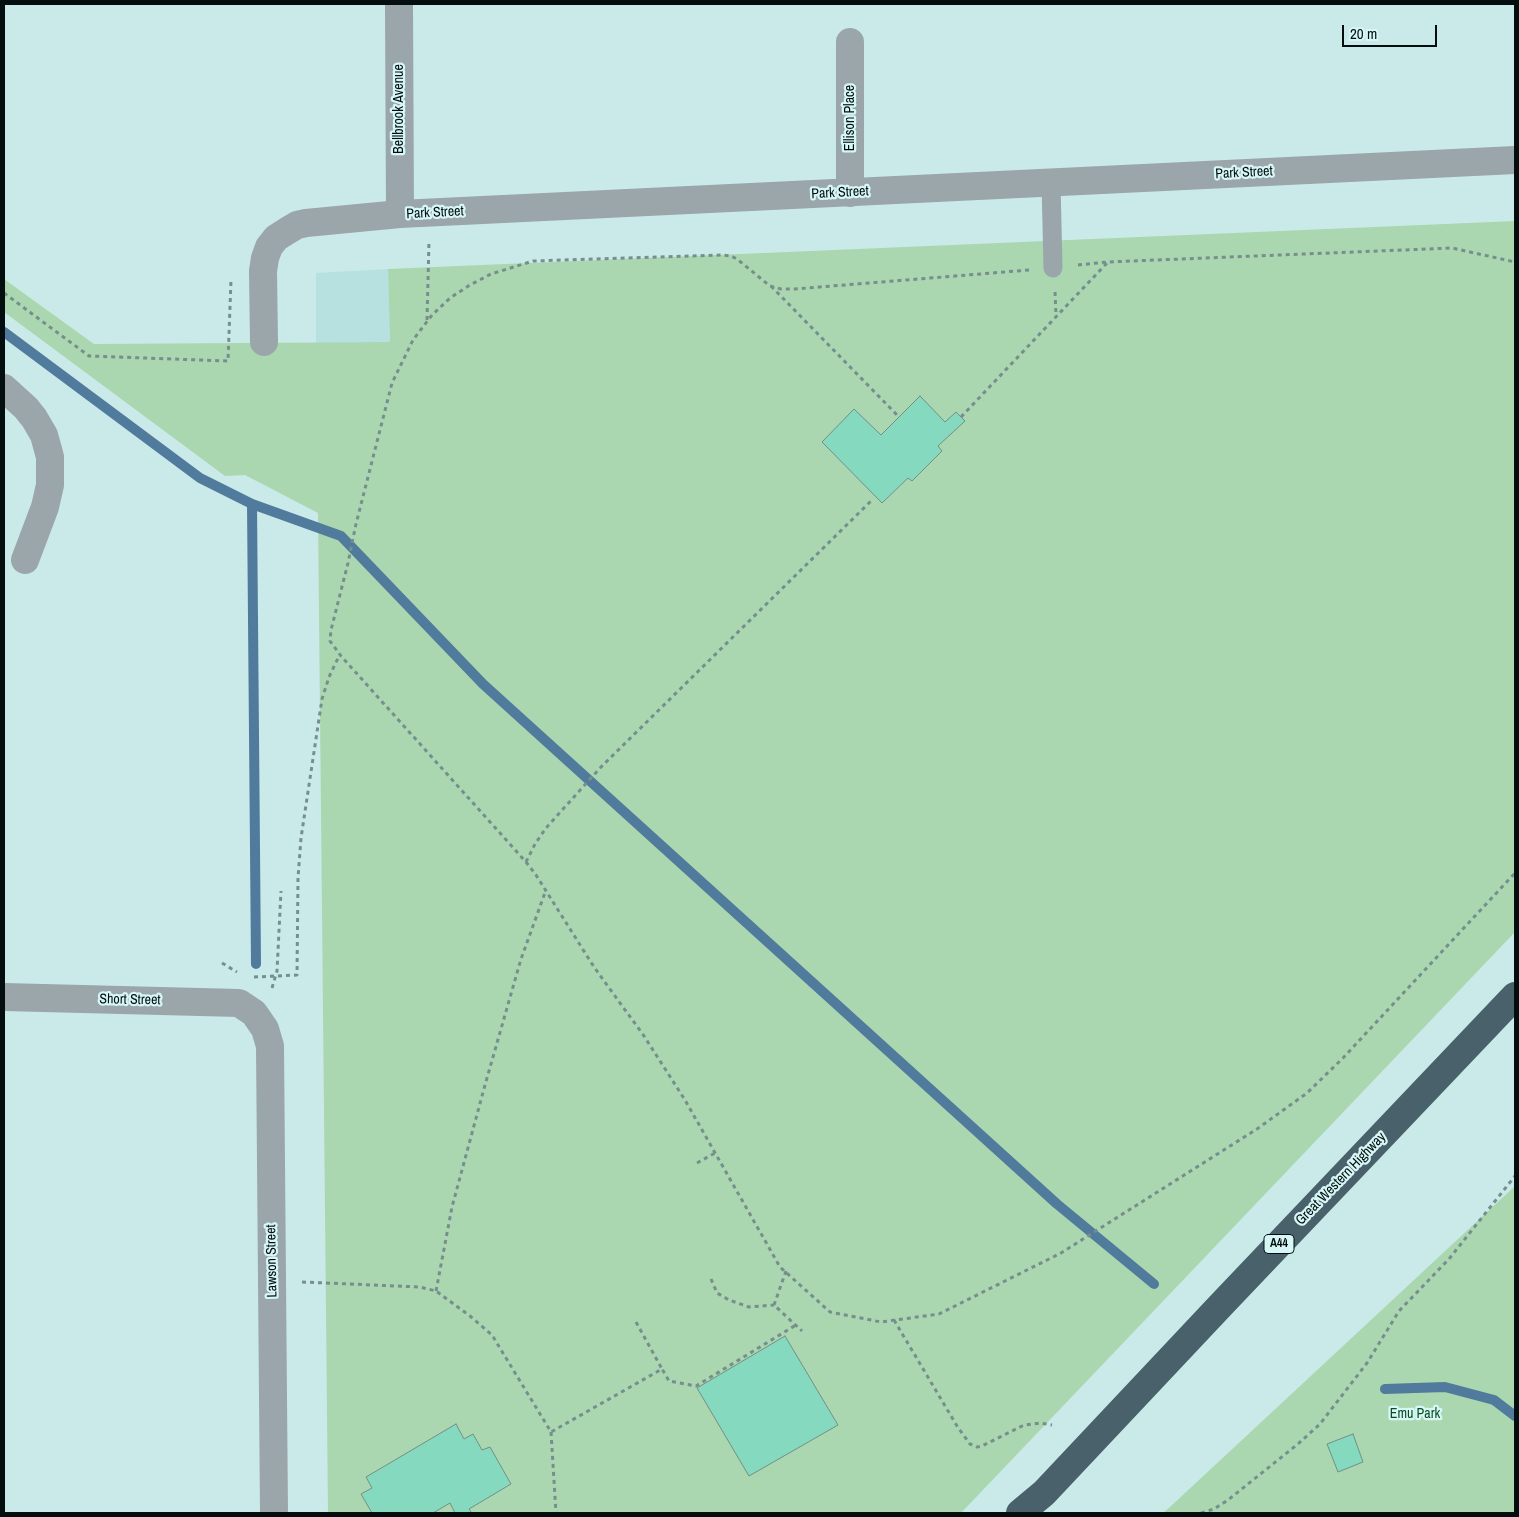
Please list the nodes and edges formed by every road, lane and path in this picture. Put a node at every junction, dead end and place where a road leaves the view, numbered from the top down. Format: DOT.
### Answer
graph roads {
  1 [pos="399,4"];
  2 [pos="850,42"];
  3 [pos="1515,160"];
  4 [pos="1051,182"];
  5 [pos="850,193"];
  6 [pos="400,214"];
  7 [pos="429,235"];
  8 [pos="1107,262"];
  9 [pos="1515,262"];
  10 [pos="1053,268"];
  11 [pos="231,274"];
  12 [pos="770,286"];
  13 [pos="4,293"];
  14 [pos="428,321"];
  15 [pos="264,342"];
  16 [pos="4,388"];
  17 [pos="899,417"];
  18 [pos="961,417"];
  19 [pos="872,500"];
  20 [pos="25,560"];
  21 [pos="340,654"];
  22 [pos="526,862"];
  23 [pos="1515,873"];
  24 [pos="546,890"];
  25 [pos="281,891"];
  26 [pos="222,963"];
  27 [pos="240,974"];
  28 [pos="276,976"];
  29 [pos="253,977"];
  30 [pos="1515,996"];
  31 [pos="4,997"];
  32 [pos="254,1013"];
  33 [pos="715,1153"];
  34 [pos="697,1163"];
  35 [pos="1515,1176"];
  36 [pos="786,1272"];
  37 [pos="711,1279"];
  38 [pos="302,1282"];
  39 [pos="436,1291"];
  40 [pos="774,1305"];
  41 [pos="894,1320"];
  42 [pos="636,1322"];
  43 [pos="796,1325"];
  44 [pos="802,1331"];
  45 [pos="662,1369"];
  46 [pos="1052,1425"];
  47 [pos="551,1432"];
  48 [pos="1037,1503"];
  49 [pos="274,1513"];
  50 [pos="556,1513"];
  51 [pos="1020,1513"];
  52 [pos="1202,1513"];
  1 -- 6 [label="street, Bellbrook Avenue"];
  2 -- 5 [label="street, Ellison Place"];
  3 -- 4 [label="street, Park Street"];
  4 -- 5 [label="street, Park Street"];
  4 -- 10 [label="lane"];
  5 -- 6 [label="street, Park Street"];
  6 -- 15 [label="street, Park Street"];
  7 -- 14 [label="path"];
  8 -- 9 [label="path"];
  8 -- 10 [label="path"];
  8 -- 18 [label="path"];
  10 -- 12 [label="path"];
  11 -- 13 [label="path"];
  12 -- 14 [label="path"];
  12 -- 17 [label="path"];
  14 -- 21 [label="path"];
  16 -- 20 [label="street"];
  19 -- 22 [label="path"];
  21 -- 22 [label="path"];
  21 -- 28 [label="path"];
  22 -- 24 [label="path"];
  23 -- 41 [label="path"];
  24 -- 33 [label="path"];
  24 -- 39 [label="path"];
  25 -- 28 [label="path"];
  26 -- 27 [label="path"];
  28 -- 29 [label="path"];
  28 -- 32 [label="path"];
  30 -- 48 [label="highway, Great Western Highway / A44"];
  31 -- 32 [label="street, Short Street"];
  32 -- 49 [label="street, Lawson Street"];
  33 -- 34 [label="path"];
  33 -- 36 [label="path"];
  35 -- 52 [label="path"];
  36 -- 40 [label="path"];
  36 -- 41 [label="path"];
  37 -- 40 [label="path"];
  38 -- 39 [label="path"];
  39 -- 47 [label="path"];
  40 -- 43 [label="path"];
  41 -- 46 [label="path"];
  42 -- 45 [label="path"];
  43 -- 44 [label="path"];
  43 -- 45 [label="path"];
  45 -- 47 [label="path"];
  47 -- 50 [label="path"];
  48 -- 51 [label="highway, Great Western Highway / A44"];
}
